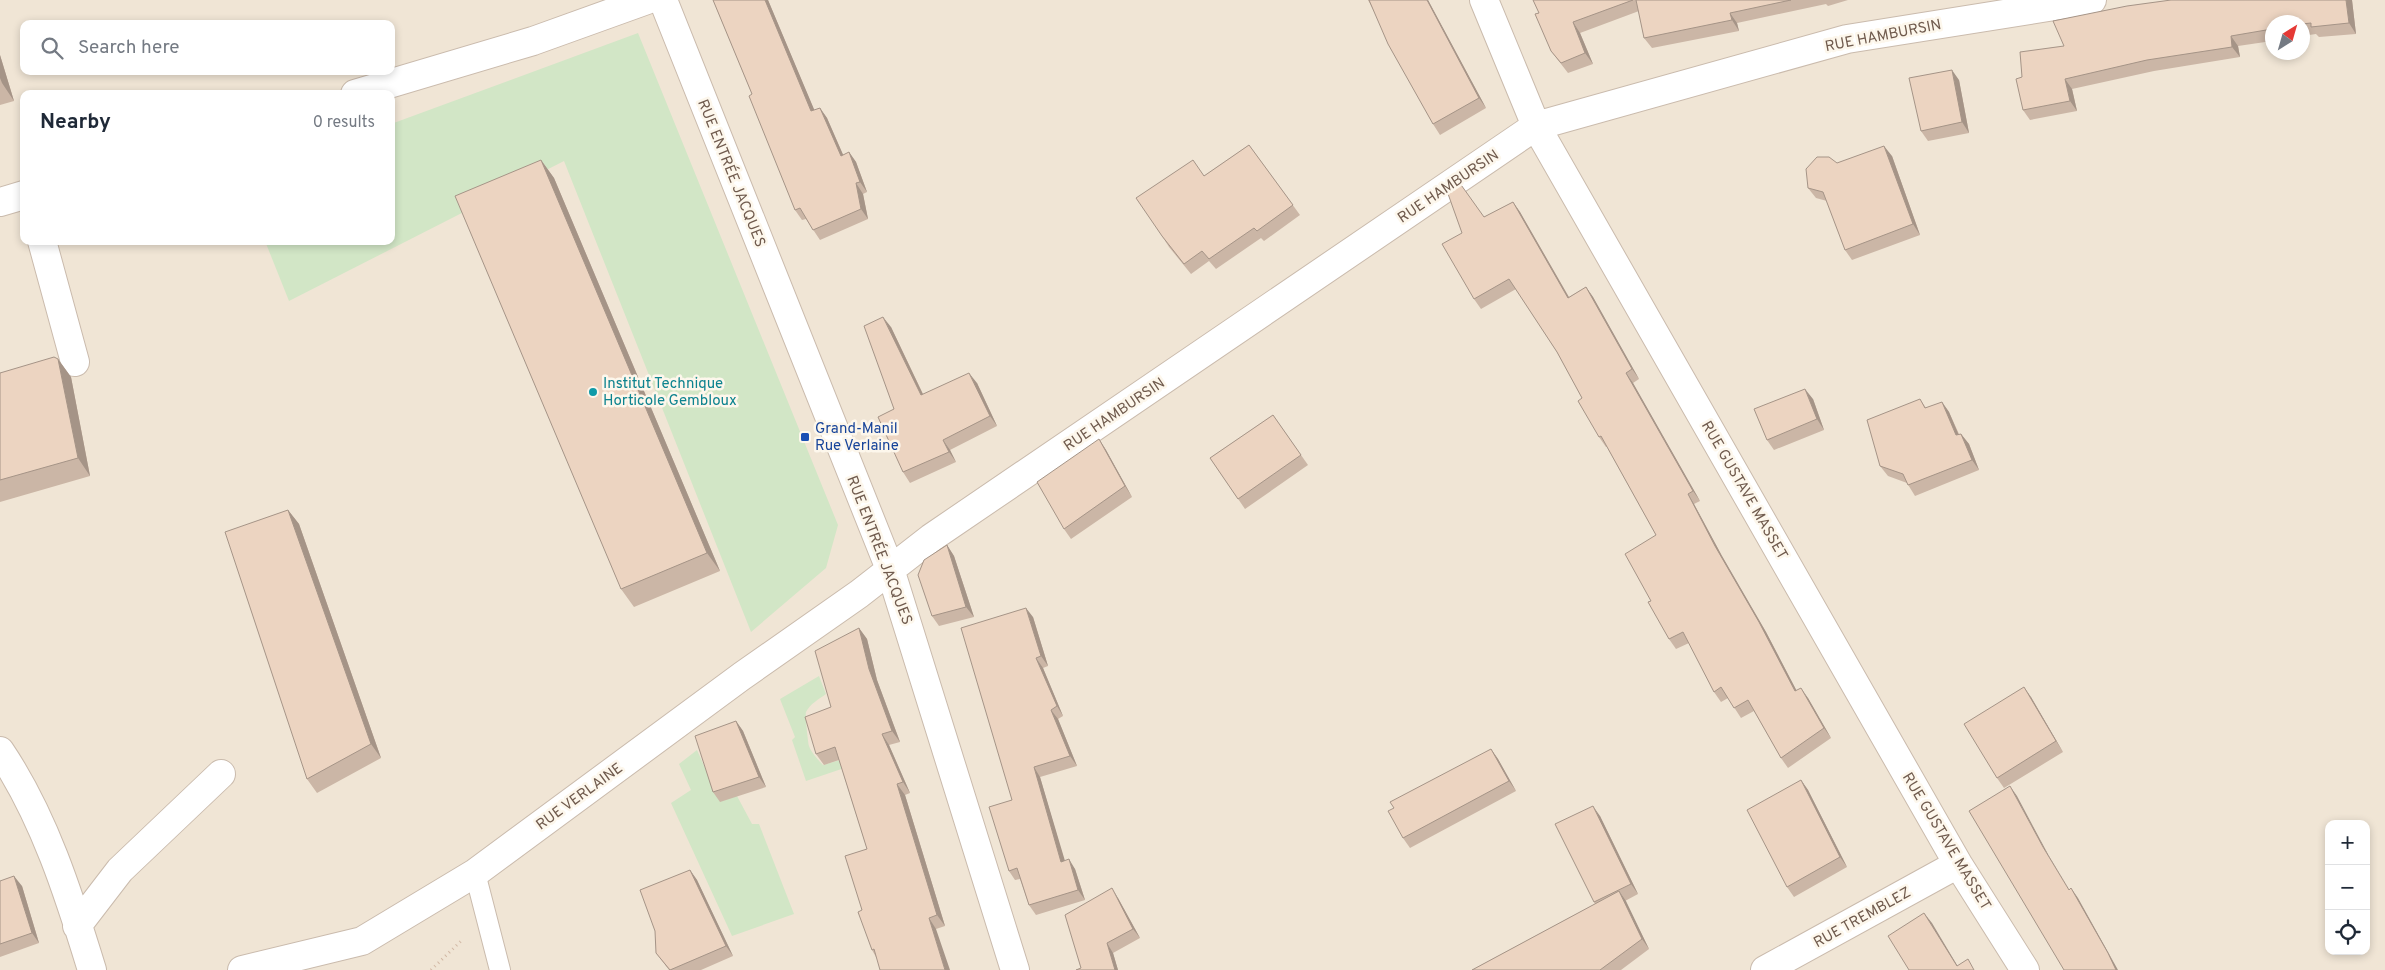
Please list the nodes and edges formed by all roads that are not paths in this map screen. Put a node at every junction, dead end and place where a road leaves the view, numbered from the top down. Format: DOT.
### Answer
graph roads {
  1 [pos="647,0"];
  2 [pos="663,0"];
  3 [pos="1484,0"];
  4 [pos="2092,0"];
  5 [pos="369,90"];
  6 [pos="1536,126"];
  7 [pos="20,196"];
  8 [pos="0,202"];
  9 [pos="43,245"];
  10 [pos="75,362"];
  11 [pos="890,569"];
  12 [pos="2,761"];
  13 [pos="221,774"];
  14 [pos="1958,864"];
  15 [pos="475,873"];
  16 [pos="77,926"];
  17 [pos="92,970"];
  18 [pos="242,970"];
  19 [pos="500,970"];
  20 [pos="1015,970"];
  21 [pos="1765,970"];
  22 [pos="2025,970"];
  1 -- 5 [label="street"];
  2 -- 11 [label="street, RUE ENTRÉE JACQUES"];
  3 -- 6 [label="street, RUE GUSTAVE MASSET"];
  4 -- 6 [label="street, RUE HAMBURSIN"];
  6 -- 11 [label="street, RUE HAMBURSIN"];
  6 -- 14 [label="street, RUE GUSTAVE MASSET"];
  7 -- 8 [label="street"];
  9 -- 10 [label="street"];
  11 -- 15 [label="street, RUE VERLAINE"];
  11 -- 20 [label="street, RUE ENTRÉE JACQUES"];
  12 -- 16 [label="street"];
  13 -- 16 [label="street"];
  14 -- 21 [label="street, RUE TREMBLEZ"];
  14 -- 22 [label="street, RUE GUSTAVE MASSET"];
  15 -- 18 [label="street, RUE VERLAINE"];
  15 -- 19 [label="lane"];
  16 -- 17 [label="street"];
}
